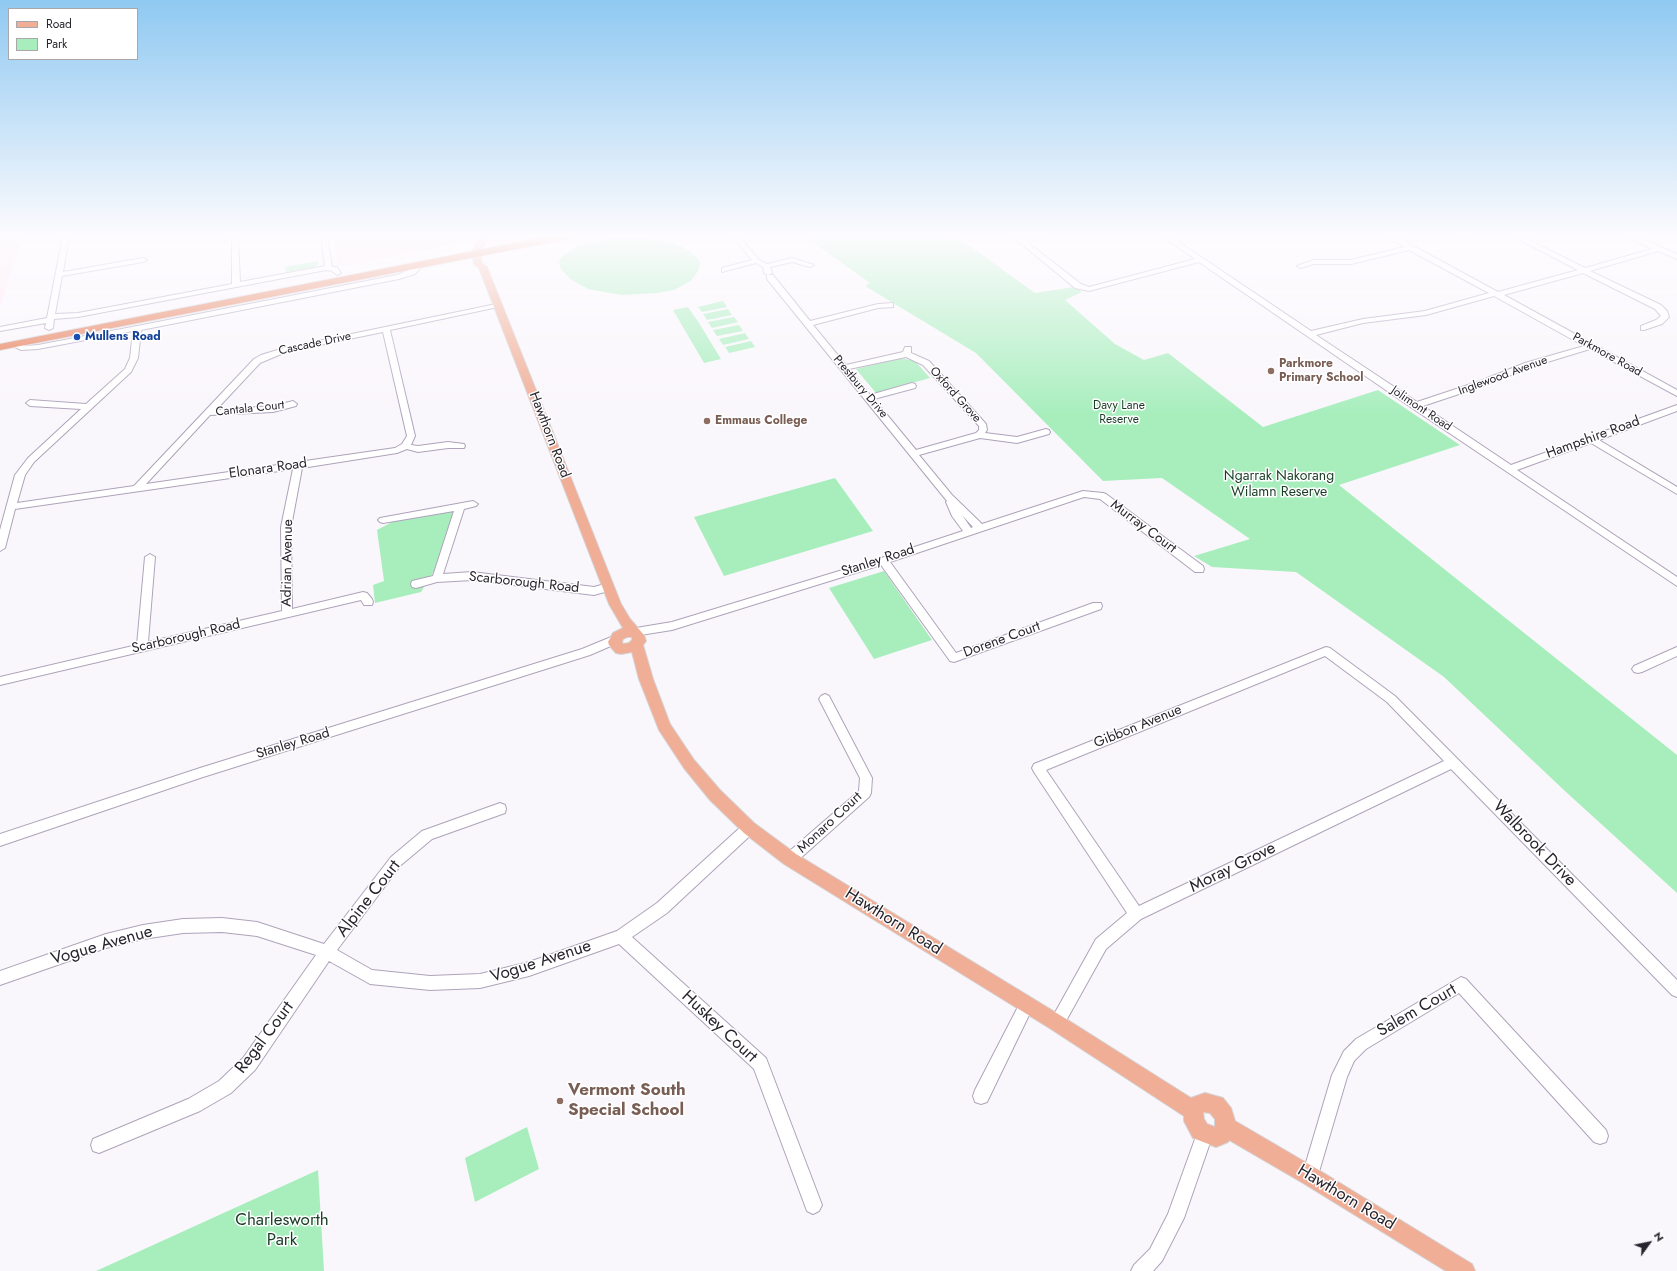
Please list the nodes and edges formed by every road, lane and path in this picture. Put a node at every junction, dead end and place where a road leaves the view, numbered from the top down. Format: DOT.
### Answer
graph roads {
  1 [pos="54,295"];
  2 [pos="182,295"];
  3 [pos="210,295"];
  4 [pos="267,295"];
  5 [pos="305,295"];
  6 [pos="494,295"];
  7 [pos="786,295"];
  8 [pos="1252,295"];
  9 [pos="1495,295"];
  10 [pos="1496,295"];
  11 [pos="1635,295"];
  12 [pos="498,305"];
  13 [pos="890,305"];
  14 [pos="85,314"];
  15 [pos="50,321"];
  16 [pos="70,324"];
  17 [pos="808,324"];
  18 [pos="137,328"];
  19 [pos="1644,328"];
  20 [pos="386,329"];
  21 [pos="0,330"];
  22 [pos="1310,334"];
  23 [pos="0,337"];
  24 [pos="16,344"];
  25 [pos="1591,346"];
  26 [pos="0,347"];
  27 [pos="844,368"];
  28 [pos="912,386"];
  29 [pos="1677,393"];
  30 [pos="869,398"];
  31 [pos="30,404"];
  32 [pos="293,404"];
  33 [pos="1415,406"];
  34 [pos="89,408"];
  35 [pos="1675,411"];
  36 [pos="207,413"];
  37 [pos="1046,432"];
  38 [pos="979,435"];
  39 [pos="1591,439"];
  40 [pos="406,446"];
  41 [pos="462,446"];
  42 [pos="915,453"];
  43 [pos="298,465"];
  44 [pos="1510,469"];
  45 [pos="137,488"];
  46 [pos="1677,491"];
  47 [pos="1083,494"];
  48 [pos="949,497"];
  49 [pos="472,504"];
  50 [pos="10,507"];
  51 [pos="460,507"];
  52 [pos="383,520"];
  53 [pos="980,528"];
  54 [pos="969,532"];
  55 [pos="0,548"];
  56 [pos="150,556"];
  57 [pos="883,560"];
  58 [pos="1199,569"];
  59 [pos="437,578"];
  60 [pos="1677,582"];
  61 [pos="416,584"];
  62 [pos="608,587"];
  63 [pos="368,602"];
  64 [pos="615,604"];
  65 [pos="1097,606"];
  66 [pos="287,614"];
  67 [pos="635,638"];
  68 [pos="618,644"];
  69 [pos="142,647"];
  70 [pos="1677,651"];
  71 [pos="1638,670"];
  72 [pos="646,679"];
  73 [pos="0,680"];
  74 [pos="825,699"];
  75 [pos="1391,699"];
  76 [pos="1454,762"];
  77 [pos="500,809"];
  78 [pos="749,828"];
  79 [pos="0,840"];
  80 [pos="790,859"];
  81 [pos="1136,914"];
  82 [pos="621,936"];
  83 [pos="327,952"];
  84 [pos="0,978"];
  85 [pos="1677,990"];
  86 [pos="1027,1004"];
  87 [pos="1057,1023"];
  88 [pos="981,1096"];
  89 [pos="1194,1111"];
  90 [pos="1226,1127"];
  91 [pos="1205,1134"];
  92 [pos="1600,1136"];
  93 [pos="98,1145"];
  94 [pos="1310,1176"];
  95 [pos="813,1205"];
  96 [pos="1140,1271"];
  97 [pos="1465,1271"];
  1 -- 15 [label="street"];
  2 -- 14 [label="street"];
  3 -- 16 [label="highway"];
  4 -- 24 [label="highway"];
  5 -- 18 [label="street"];
  6 -- 12 [label="main road, Hawthorn Road"];
  7 -- 17 [label="street, Prestbury Drive"];
  8 -- 22 [label="street, Jolimont Road"];
  9 -- 22 [label="street"];
  10 -- 25 [label="street, Parkmore Road"];
  11 -- 19 [label="street"];
  12 -- 20 [label="street, Cascade Drive"];
  12 -- 62 [label="main road, Hawthorn Road"];
  13 -- 17 [label="street"];
  14 -- 15 [label="street"];
  14 -- 16 [label="street"];
  15 -- 16 [label="highway"];
  15 -- 21 [label="street"];
  15 -- 23 [label="highway"];
  17 -- 27 [label="street, Prestbury Drive"];
  18 -- 24 [label="street"];
  18 -- 34 [label="street"];
  20 -- 36 [label="street, Cascade Drive"];
  20 -- 40 [label="street"];
  22 -- 33 [label="street, Jolimont Road"];
  24 -- 26 [label="highway"];
  25 -- 29 [label="street, Parkmore Road"];
  25 -- 33 [label="street, Inglewood Avenue"];
  27 -- 30 [label="street, Prestbury Drive"];
  27 -- 38 [label="street, Oxford Grove"];
  28 -- 30 [label="street"];
  30 -- 42 [label="street, Prestbury Drive"];
  31 -- 34 [label="street"];
  32 -- 36 [label="street, Cantala Court"];
  33 -- 44 [label="street, Jolimont Road"];
  34 -- 50 [label="street"];
  35 -- 39 [label="street, Hampshire Road"];
  36 -- 45 [label="street, Cascade Drive"];
  37 -- 38 [label="street"];
  38 -- 42 [label="street, Oxford Grove"];
  39 -- 44 [label="street, Hampshire Road"];
  39 -- 46 [label="street"];
  40 -- 41 [label="street"];
  40 -- 43 [label="street, Elonara Road"];
  42 -- 48 [label="street, Prestbury Drive"];
  43 -- 45 [label="street, Elonara Road"];
  43 -- 66 [label="street, Adrian Avenue"];
  44 -- 60 [label="street, Jolimont Road"];
  45 -- 50 [label="street, Elonara Road"];
  47 -- 53 [label="street, Stanley Road"];
  47 -- 58 [label="street, Murray Court"];
  48 -- 53 [label="street, Prestbury Drive"];
  48 -- 54 [label="street, Prestbury Drive"];
  49 -- 51 [label="street"];
  50 -- 55 [label="street"];
  51 -- 52 [label="street"];
  51 -- 59 [label="street"];
  53 -- 54 [label="street, Stanley Road"];
  54 -- 57 [label="street, Stanley Road"];
  56 -- 69 [label="street"];
  57 -- 65 [label="street, Dorene Court"];
  57 -- 67 [label="street, Stanley Road"];
  59 -- 61 [label="street, Scarborough Road"];
  59 -- 62 [label="street, Scarborough Road"];
  62 -- 64 [label="main road, Hawthorn Road"];
  63 -- 66 [label="street, Scarborough Road"];
  64 -- 67 [label="main road, Hawthorn Road"];
  64 -- 68 [label="main road, Hawthorn Road"];
  66 -- 69 [label="street, Scarborough Road"];
  67 -- 68 [label="main road"];
  67 -- 72 [label="main road, Hawthorn Road"];
  68 -- 72 [label="main road, Hawthorn Road"];
  68 -- 79 [label="street, Stanley Road"];
  69 -- 73 [label="street, Scarborough Road"];
  70 -- 71 [label="street"];
  72 -- 78 [label="main road, Hawthorn Road"];
  74 -- 80 [label="street, Monaro Court"];
  75 -- 76 [label="street, Walbrook Drive"];
  75 -- 81 [label="street, Gibbon Avenue"];
  76 -- 81 [label="street, Moray Grove"];
  76 -- 85 [label="street, Walbrook Drive"];
  77 -- 83 [label="street, Alpine Court"];
  78 -- 80 [label="main road, Hawthorn Road"];
  78 -- 82 [label="street, Vogue Avenue"];
  80 -- 86 [label="main road, Hawthorn Road"];
  81 -- 87 [label="street, Moray Grove"];
  82 -- 83 [label="street, Vogue Avenue"];
  82 -- 95 [label="street, Huskey Court"];
  83 -- 84 [label="street, Vogue Avenue"];
  83 -- 93 [label="street, Regal Court"];
  86 -- 87 [label="main road, Hawthorn Road"];
  86 -- 88 [label="street"];
  87 -- 89 [label="main road, Hawthorn Road"];
  89 -- 90 [label="main road"];
  89 -- 91 [label="main road"];
  90 -- 91 [label="main road"];
  90 -- 94 [label="main road, Hawthorn Road"];
  91 -- 96 [label="street"];
  92 -- 94 [label="street, Salem Court"];
  94 -- 97 [label="main road, Hawthorn Road"];
}
